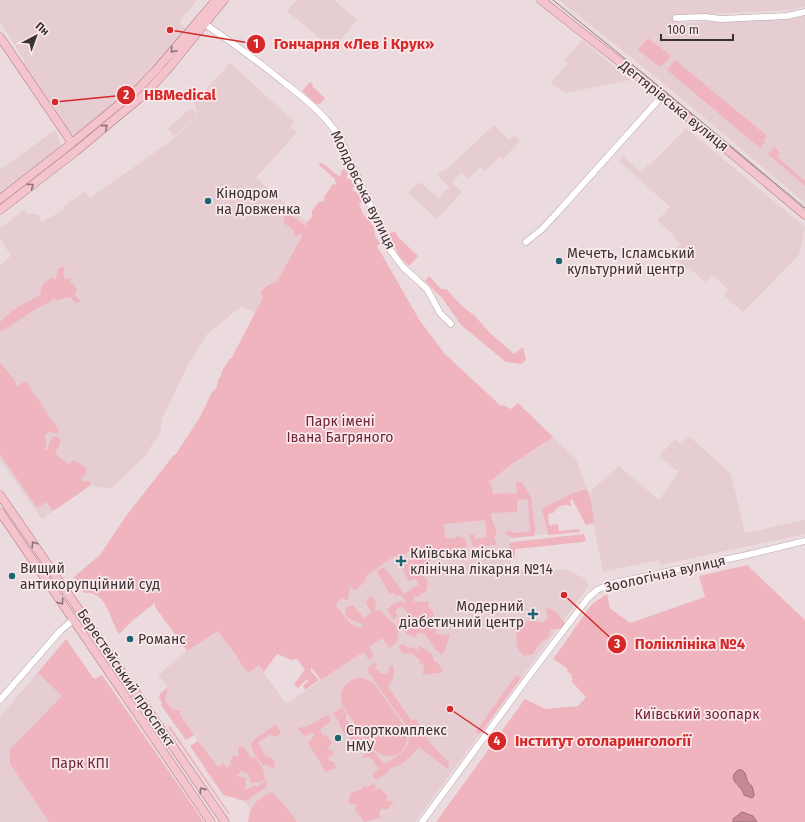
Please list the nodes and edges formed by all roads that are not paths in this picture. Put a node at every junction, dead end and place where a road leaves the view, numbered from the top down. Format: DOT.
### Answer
graph roads {
  1 [pos="216,0"];
  2 [pos="224,0"];
  3 [pos="541,0"];
  4 [pos="805,12"];
  5 [pos="676,18"];
  6 [pos="205,24"];
  7 [pos="0,37"];
  8 [pos="662,96"];
  9 [pos="72,143"];
  10 [pos="0,199"];
  11 [pos="0,210"];
  12 [pos="805,215"];
  13 [pos="526,242"];
  14 [pos="451,324"];
  15 [pos="0,495"];
  16 [pos="0,512"];
  17 [pos="805,541"];
  18 [pos="73,620"];
  19 [pos="0,700"];
  20 [pos="212,822"];
  21 [pos="224,822"];
  22 [pos="422,822"];
  1 -- 9 [label="main road, one-way"];
  2 -- 6 [label="main road"];
  3 -- 8 [label="main road, Дегтярівська вулиця"];
  4 -- 5 [label="street"];
  11 -- 6 [label="main road, one-way"];
  6 -- 14 [label="street, Молдовська вулиця"];
  7 -- 9 [label="main road"];
  8 -- 12 [label="main road, Дегтярівська вулиця"];
  8 -- 13 [label="street"];
  9 -- 10 [label="main road"];
  21 -- 15 [label="main road, Берестейський проспект, one-way"];
  16 -- 18 [label="main road, Берестейський проспект, one-way"];
  17 -- 22 [label="street, Зоологічна вулиця"];
  18 -- 19 [label="street"];
  18 -- 20 [label="main road, Берестейський проспект"];
}
